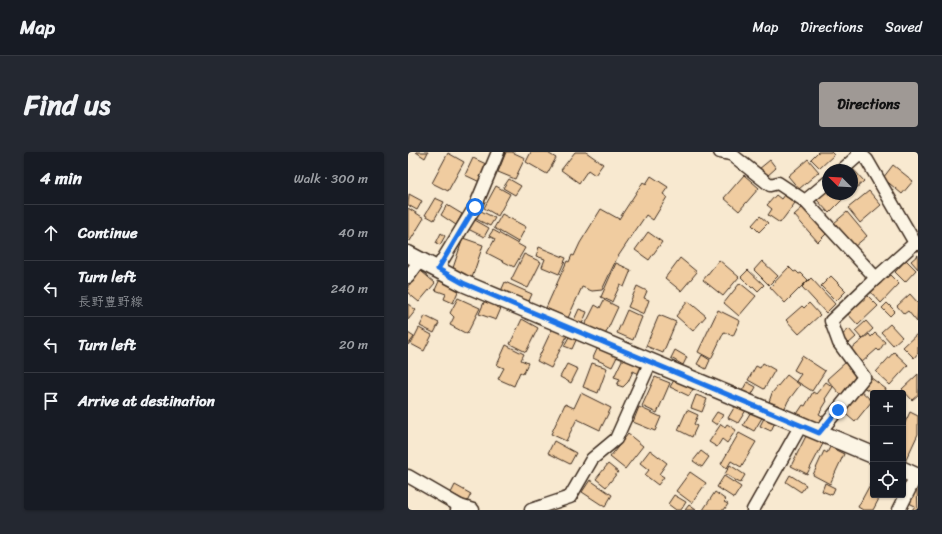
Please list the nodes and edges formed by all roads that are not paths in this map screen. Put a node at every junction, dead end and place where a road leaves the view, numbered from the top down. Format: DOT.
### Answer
graph roads {
  1 [pos="498,152"];
  2 [pos="720,152"];
  3 [pos="859,153"];
  4 [pos="848,164"];
  5 [pos="822,187"];
  6 [pos="806,201"];
  7 [pos="916,243"];
  8 [pos="414,257"];
  9 [pos="438,269"];
  10 [pos="408,278"];
  11 [pos="876,278"];
  12 [pos="651,362"];
  13 [pos="801,425"];
  14 [pos="819,433"];
  15 [pos="870,454"];
  16 [pos="912,475"];
  17 [pos="408,476"];
  18 [pos="459,508"];
  19 [pos="473,510"];
  20 [pos="531,510"];
  21 [pos="753,510"];
  22 [pos="899,510"];
  1 -- 9 [label="street"];
  2 -- 6 [label="street"];
  3 -- 4 [label="street"];
  3 -- 7 [label="street"];
  5 -- 6 [label="street"];
  6 -- 11 [label="street"];
  7 -- 11 [label="street"];
  8 -- 9 [label="main road"];
  8 -- 10 [label="street"];
  9 -- 12 [label="main road"];
  11 -- 14 [label="street"];
  12 -- 13 [label="main road"];
  12 -- 20 [label="street"];
  13 -- 14 [label="main road"];
  13 -- 21 [label="street"];
  14 -- 15 [label="main road"];
  16 -- 22 [label="street"];
  17 -- 18 [label="street"];
  18 -- 19 [label="street"];
}
